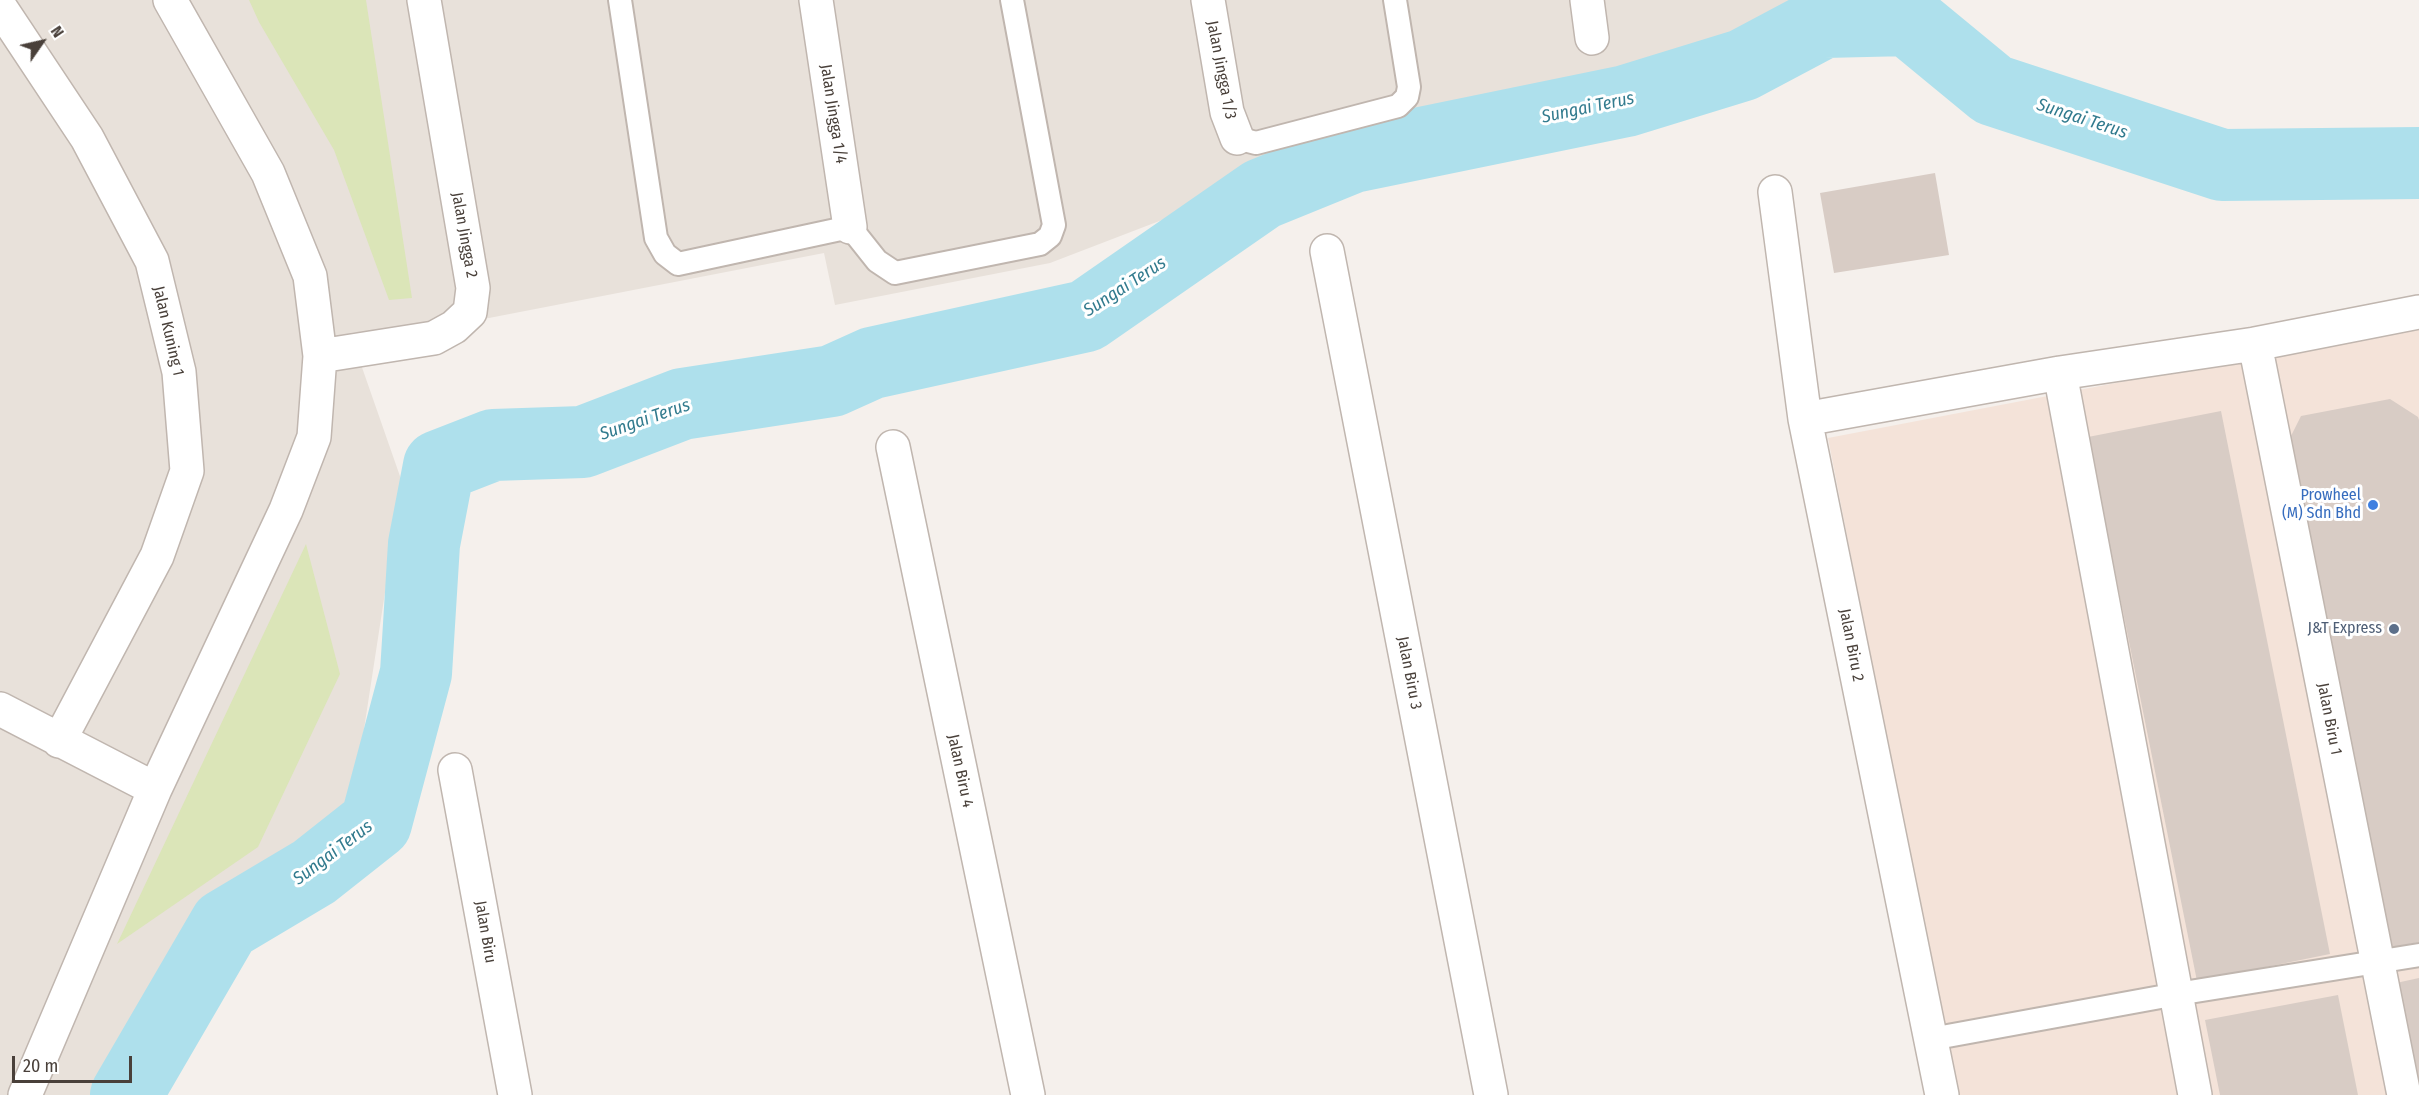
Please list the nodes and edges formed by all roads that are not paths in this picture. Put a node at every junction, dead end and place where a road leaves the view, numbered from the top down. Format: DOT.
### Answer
graph roads {
  1 [pos="170,0"];
  2 [pos="424,0"];
  3 [pos="620,0"];
  4 [pos="816,0"];
  5 [pos="1012,0"];
  6 [pos="1208,0"];
  7 [pos="1395,0"];
  8 [pos="1587,0"];
  9 [pos="0,7"];
  10 [pos="1593,38"];
  11 [pos="1237,138"];
  12 [pos="1775,192"];
  13 [pos="850,227"];
  14 [pos="1327,251"];
  15 [pos="2419,312"];
  16 [pos="2255,344"];
  17 [pos="320,357"];
  18 [pos="2060,373"];
  19 [pos="1805,419"];
  20 [pos="893,447"];
  21 [pos="0,709"];
  22 [pos="59,741"];
  23 [pos="455,770"];
  24 [pos="155,789"];
  25 [pos="2419,955"];
  26 [pos="2378,963"];
  27 [pos="2177,994"];
  28 [pos="1931,1039"];
  29 [pos="25,1095"];
  30 [pos="515,1095"];
  31 [pos="1028,1095"];
  32 [pos="1491,1095"];
  33 [pos="1942,1095"];
  34 [pos="2195,1095"];
  35 [pos="2404,1095"];
  1 -- 17 [label="street"];
  2 -- 17 [label="street, Jalan Jingga 2"];
  3 -- 13 [label="lane"];
  4 -- 13 [label="street, Jalan Jingga 1/4"];
  5 -- 13 [label="lane"];
  6 -- 11 [label="street, Jalan Jingga 1/3"];
  7 -- 11 [label="lane"];
  8 -- 10 [label="street"];
  9 -- 22 [label="street, Jalan Kuning 1"];
  12 -- 19 [label="street, Jalan Biru 2"];
  14 -- 32 [label="street, Jalan Biru 3"];
  15 -- 16 [label="street"];
  16 -- 18 [label="street"];
  16 -- 26 [label="street, Jalan Biru 1"];
  17 -- 24 [label="street"];
  18 -- 19 [label="street"];
  18 -- 27 [label="street"];
  19 -- 28 [label="street, Jalan Biru 2"];
  20 -- 31 [label="street, Jalan Biru 4"];
  21 -- 22 [label="street"];
  22 -- 24 [label="street"];
  23 -- 30 [label="street, Jalan Biru"];
  24 -- 29 [label="street"];
  25 -- 26 [label="lane"];
  26 -- 27 [label="lane"];
  26 -- 35 [label="street, Jalan Biru 1"];
  27 -- 28 [label="lane"];
  27 -- 34 [label="street"];
  28 -- 33 [label="street, Jalan Biru 2"];
}
